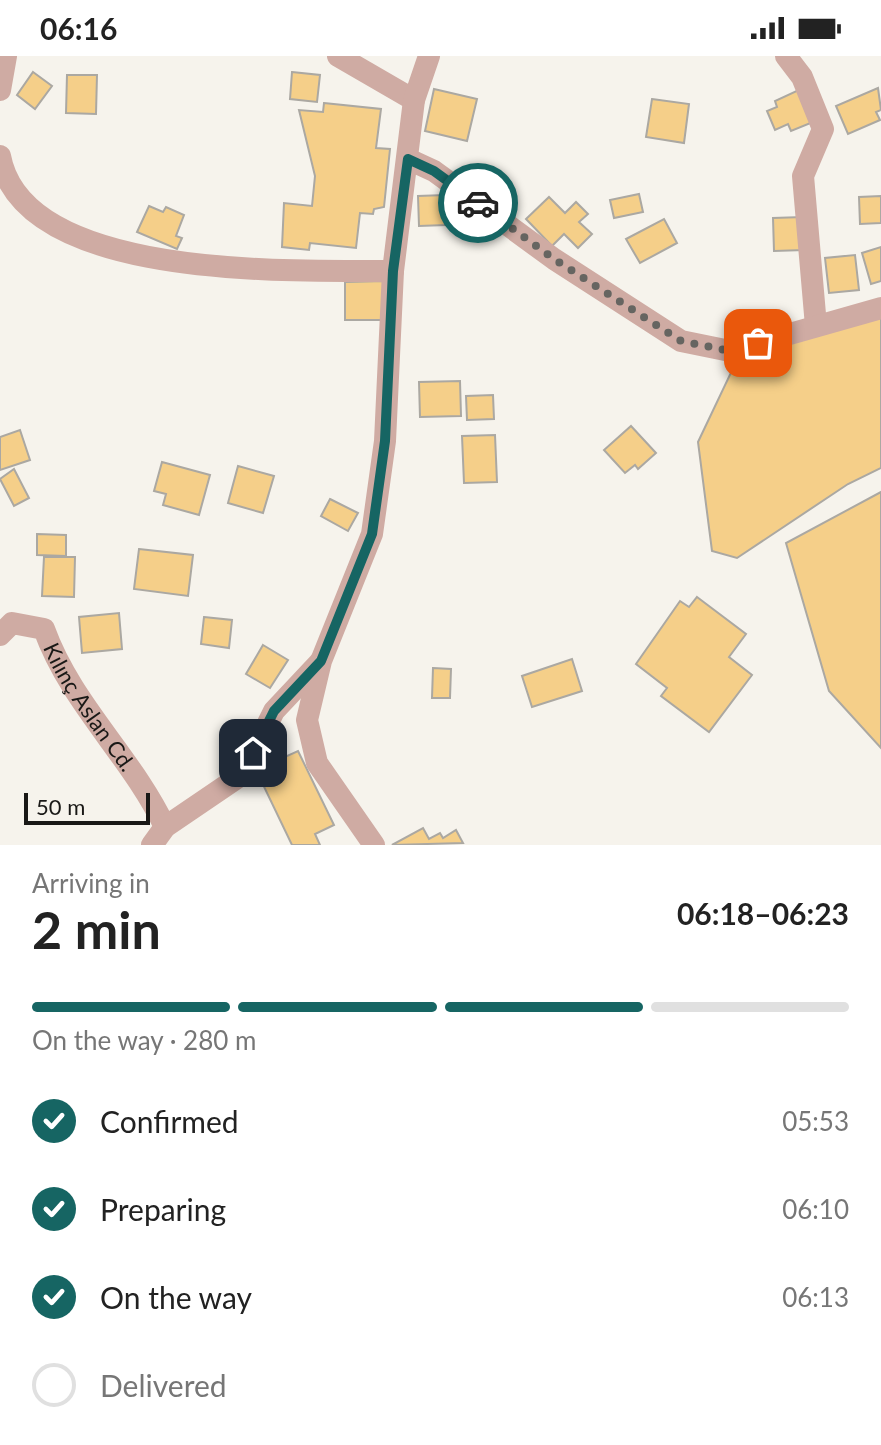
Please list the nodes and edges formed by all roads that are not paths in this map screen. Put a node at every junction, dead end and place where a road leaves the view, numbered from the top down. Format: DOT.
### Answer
graph roads {
  1 [pos="6,56"];
  2 [pos="338,56"];
  3 [pos="429,56"];
  4 [pos="786,56"];
  5 [pos="0,90"];
  6 [pos="414,100"];
  7 [pos="0,156"];
  8 [pos="408,159"];
  9 [pos="393,271"];
  10 [pos="881,308"];
  11 [pos="816,326"];
  12 [pos="0,635"];
  13 [pos="321,661"];
  14 [pos="158,836"];
  15 [pos="374,845"];
  1 -- 5 [label="street"];
  2 -- 6 [label="street"];
  3 -- 6 [label="street"];
  4 -- 11 [label="street"];
  6 -- 8 [label="street"];
  7 -- 9 [label="street"];
  8 -- 9 [label="street"];
  8 -- 11 [label="street"];
  9 -- 13 [label="street"];
  10 -- 11 [label="street"];
  12 -- 14 [label="street, Kılınç Aslan Cd."];
  13 -- 14 [label="street"];
  13 -- 15 [label="street"];
}
